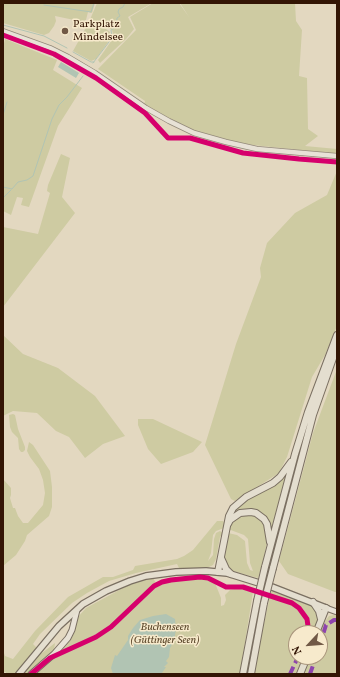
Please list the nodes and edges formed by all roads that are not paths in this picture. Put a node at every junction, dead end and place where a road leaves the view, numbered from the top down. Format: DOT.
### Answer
graph roads {
  1 [pos="3,32"];
  2 [pos="337,156"];
  3 [pos="337,335"];
  4 [pos="337,347"];
  5 [pos="295,455"];
  6 [pos="227,525"];
  7 [pos="270,547"];
  8 [pos="221,554"];
  9 [pos="218,572"];
  10 [pos="231,574"];
  11 [pos="313,602"];
  12 [pos="326,608"];
  13 [pos="78,609"];
  14 [pos="337,612"];
  15 [pos="321,620"];
  16 [pos="319,625"];
  17 [pos="19,674"];
  18 [pos="31,674"];
  19 [pos="243,674"];
  20 [pos="251,674"];
  1 -- 2 [label="street"];
  3 -- 5 [label="highway"];
  4 -- 20 [label="highway, bridge"];
  5 -- 6 [label="highway"];
  5 -- 7 [label="highway"];
  6 -- 7 [label="highway"];
  6 -- 8 [label="highway"];
  7 -- 19 [label="highway, bridge"];
  8 -- 9 [label="highway"];
  8 -- 10 [label="highway"];
  9 -- 10 [label="main road"];
  9 -- 13 [label="main road"];
  10 -- 11 [label="main road"];
  11 -- 12 [label="main road"];
  11 -- 15 [label="highway"];
  12 -- 14 [label="main road"];
  12 -- 15 [label="highway"];
  13 -- 17 [label="main road"];
  13 -- 18 [label="main road"];
  15 -- 16 [label="highway"];
}
